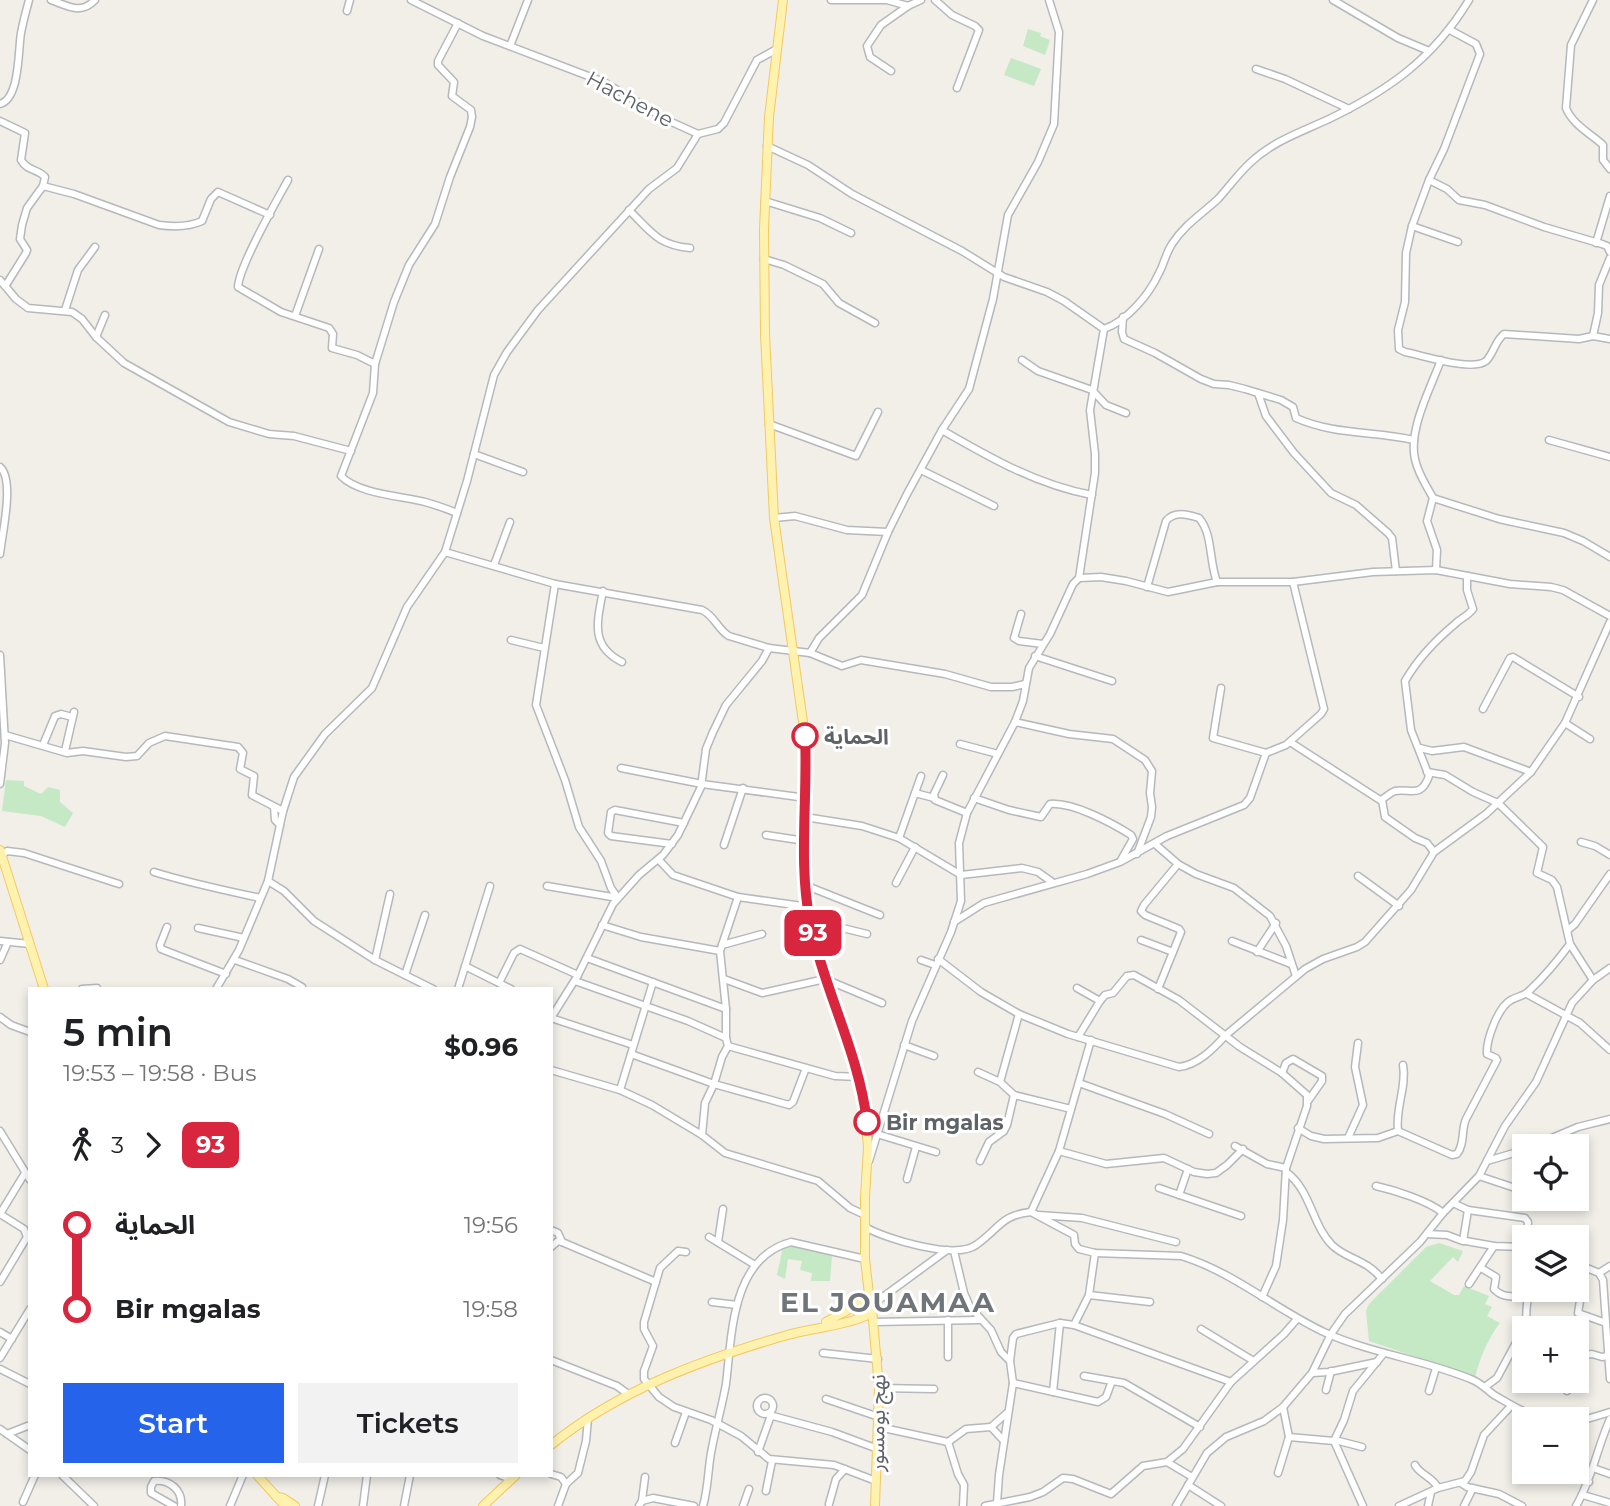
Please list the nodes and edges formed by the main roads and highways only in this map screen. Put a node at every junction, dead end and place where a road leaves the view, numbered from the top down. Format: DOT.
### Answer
graph roads {
  1 [pos="783,0"];
  2 [pos="1,852"];
  3 [pos="43,987"];
  4 [pos="867,1275"];
  5 [pos="858,1303"];
  6 [pos="871,1306"];
  7 [pos="864,1317"];
  8 [pos="811,1328"];
  9 [pos="876,1340"];
  10 [pos="553,1444"];
  11 [pos="259,1477"];
  12 [pos="513,1477"];
  13 [pos="277,1497"];
  14 [pos="285,1506"];
  15 [pos="295,1506"];
  16 [pos="483,1506"];
  17 [pos="875,1506"];
  1 -- 4 [label="main road, نهج بومسور"];
  2 -- 3 [label="main road"];
  4 -- 5 [label="main road, نهج بومسور"];
  4 -- 6 [label="main road, نهج بومسور"];
  5 -- 6 [label="main road"];
  5 -- 7 [label="main road"];
  5 -- 8 [label="main road"];
  6 -- 7 [label="main road"];
  6 -- 9 [label="main road, نهج بومسور"];
  7 -- 8 [label="main road"];
  7 -- 9 [label="main road, نهج بومسور"];
  8 -- 10 [label="main road"];
  9 -- 17 [label="main road, نهج بومسور"];
  11 -- 13 [label="main road"];
  12 -- 16 [label="main road"];
  13 -- 14 [label="main road"];
  13 -- 15 [label="main road"];
}
